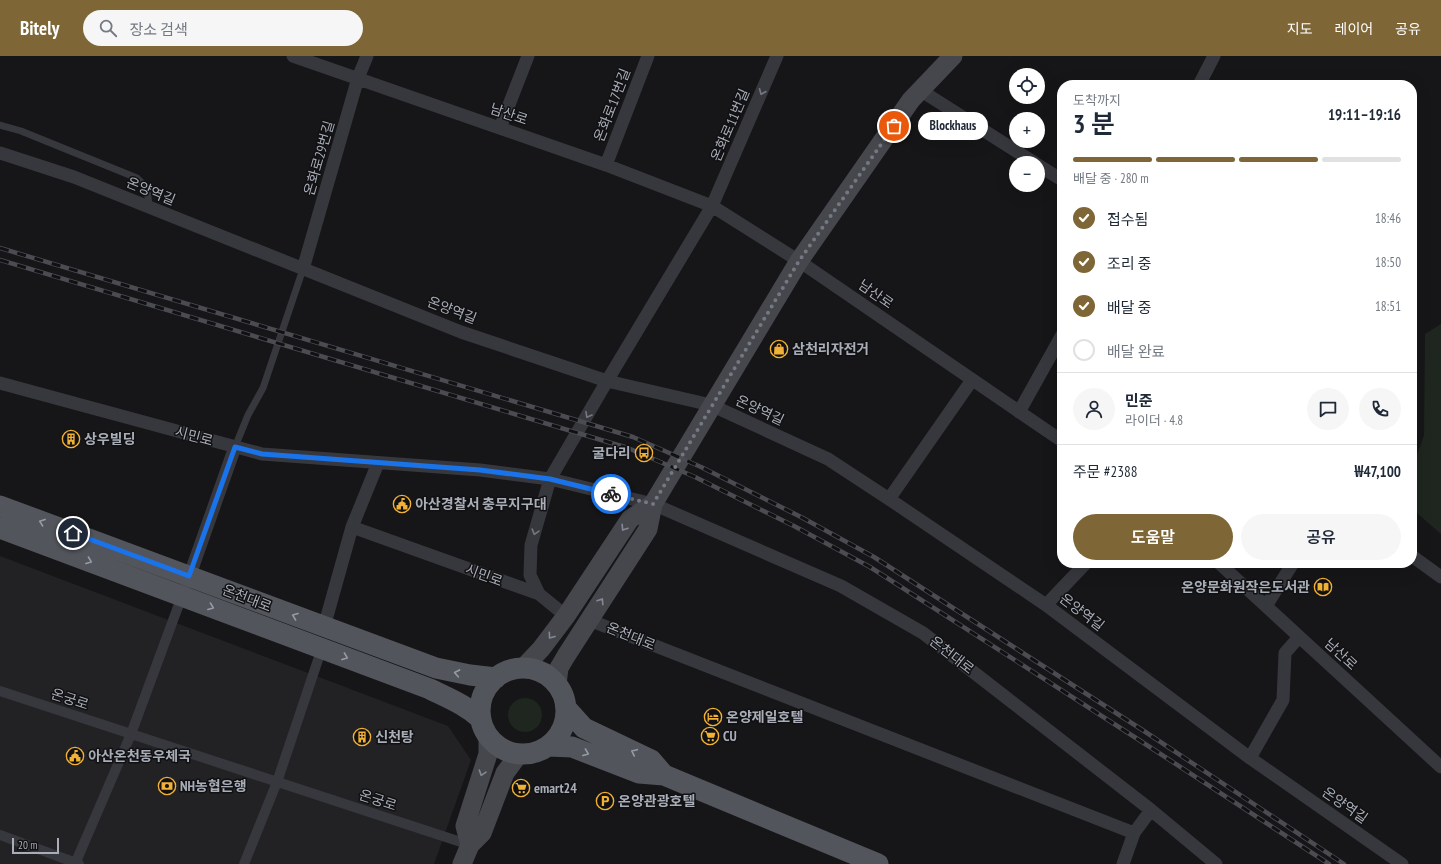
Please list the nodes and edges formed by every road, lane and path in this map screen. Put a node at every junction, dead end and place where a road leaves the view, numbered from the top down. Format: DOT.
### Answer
graph roads {
  1 [pos="293,56"];
  2 [pos="367,56"];
  3 [pos="528,56"];
  4 [pos="648,56"];
  5 [pos="777,56"];
  6 [pos="953,56"];
  7 [pos="1214,56"];
  8 [pos="358,78"];
  9 [pos="1202,80"];
  10 [pos="920,90"];
  11 [pos="0,125"];
  12 [pos="500,128"];
  13 [pos="0,153"];
  14 [pos="1024,156"];
  15 [pos="606,165"];
  16 [pos="1045,169"];
  17 [pos="1057,177"];
  18 [pos="712,206"];
  19 [pos="149,208"];
  20 [pos="799,261"];
  21 [pos="303,269"];
  22 [pos="1057,344"];
  23 [pos="972,380"];
  24 [pos="607,381"];
  25 [pos="0,383"];
  26 [pos="711,405"];
  27 [pos="1019,412"];
  28 [pos="1057,438"];
  29 [pos="235,447"];
  30 [pos="378,463"];
  31 [pos="550,479"];
  32 [pos="889,498"];
  33 [pos="653,504"];
  34 [pos="0,506"];
  35 [pos="352,527"];
  36 [pos="0,528"];
  37 [pos="1417,560"];
  38 [pos="1081,568"];
  39 [pos="1224,568"];
  40 [pos="1290,568"];
  41 [pos="189,576"];
  42 [pos="1441,577"];
  43 [pos="539,594"];
  44 [pos="182,596"];
  45 [pos="1046,605"];
  46 [pos="1266,606"];
  47 [pos="566,616"];
  48 [pos="589,620"];
  49 [pos="324,627"];
  50 [pos="1299,637"];
  51 [pos="322,648"];
  52 [pos="523,668"];
  53 [pos="496,678"];
  54 [pos="557,684"];
  55 [pos="0,691"];
  56 [pos="566,708"];
  57 [pos="484,727"];
  58 [pos="131,734"];
  59 [pos="548,746"];
  60 [pos="519,754"];
  61 [pos="1250,758"];
  62 [pos="1441,767"];
  63 [pos="664,776"];
  64 [pos="277,782"];
  65 [pos="1151,810"];
  66 [pos="1134,834"];
  67 [pos="0,835"];
  68 [pos="470,845"];
  69 [pos="861,860"];
  70 [pos="77,864"];
  71 [pos="244,864"];
  72 [pos="462,864"];
  73 [pos="878,864"];
  74 [pos="1123,864"];
  75 [pos="1216,864"];
  76 [pos="1402,864"];
  1 -- 8 [label="street, 남산로"];
  2 -- 8 [label="street, 온화로29번길"];
  3 -- 12 [label="street"];
  4 -- 15 [label="street, 온화로17번길"];
  5 -- 18 [label="street, 온화로11번길, one-way"];
  6 -- 10 [label="main road"];
  7 -- 9 [label="street"];
  8 -- 12 [label="street, 남산로"];
  8 -- 21 [label="street, 온화로29번길"];
  10 -- 14 [label="street"];
  10 -- 20 [label="main road"];
  11 -- 19 [label="lane"];
  12 -- 15 [label="street, 남산로"];
  13 -- 19 [label="street, 온양역길"];
  15 -- 18 [label="street, 남산로"];
  16 -- 17 [label="street"];
  18 -- 20 [label="street, 남산로"];
  18 -- 24 [label="street"];
  19 -- 21 [label="street, 온양역길"];
  20 -- 23 [label="street, 남산로"];
  20 -- 26 [label="main road"];
  21 -- 24 [label="street, 온양역길"];
  21 -- 29 [label="lane"];
  22 -- 27 [label="street"];
  23 -- 27 [label="street, 남산로"];
  23 -- 32 [label="street"];
  24 -- 26 [label="street, 온양역길"];
  24 -- 31 [label="street, one-way"];
  25 -- 29 [label="street, 시민로"];
  26 -- 32 [label="street, 온양역길"];
  26 -- 33 [label="main road"];
  27 -- 28 [label="street, 남산로"];
  29 -- 30 [label="street, 시민로"];
  29 -- 41 [label="street"];
  30 -- 31 [label="street, 시민로"];
  30 -- 35 [label="street"];
  31 -- 33 [label="street, 시민로"];
  31 -- 43 [label="street, one-way"];
  32 -- 45 [label="street, 온양역길"];
  33 -- 47 [label="main road, one-way"];
  48 -- 33 [label="main road, one-way"];
  33 -- 65 [label="street, 온천대로"];
  41 -- 34 [label="main road, 온천대로, one-way"];
  35 -- 43 [label="street, 시민로"];
  35 -- 49 [label="street"];
  36 -- 44 [label="main road, 온천대로, one-way"];
  37 -- 42 [label="street"];
  38 -- 45 [label="street"];
  39 -- 46 [label="street, 남산로"];
  40 -- 46 [label="street"];
  41 -- 44 [label="street"];
  49 -- 41 [label="main road, 온천대로, one-way"];
  43 -- 47 [label="street, 시민로"];
  44 -- 51 [label="main road, 온천대로, one-way"];
  44 -- 58 [label="street"];
  45 -- 61 [label="street, 온양역길"];
  46 -- 50 [label="street, 남산로"];
  47 -- 52 [label="main road, one-way"];
  48 -- 54 [label="main road"];
  48 -- 66 [label="street, 온천대로"];
  53 -- 49 [label="main road, 온천대로, one-way"];
  50 -- 61 [label="street"];
  50 -- 62 [label="street, 남산로"];
  51 -- 57 [label="main road, 온천대로, one-way"];
  51 -- 64 [label="street"];
  52 -- 53 [label="main road"];
  52 -- 54 [label="main road"];
  53 -- 57 [label="main road"];
  54 -- 56 [label="main road"];
  55 -- 58 [label="street, 온궁로"];
  56 -- 59 [label="main road"];
  63 -- 56 [label="main road, one-way"];
  57 -- 60 [label="main road"];
  57 -- 68 [label="main road, one-way"];
  58 -- 64 [label="street, 온궁로"];
  58 -- 70 [label="street"];
  59 -- 60 [label="main road"];
  59 -- 63 [label="main road, one-way"];
  60 -- 68 [label="main road"];
  61 -- 76 [label="street, 온양역길"];
  63 -- 69 [label="main road"];
  64 -- 68 [label="street, 온궁로"];
  64 -- 71 [label="street"];
  65 -- 66 [label="street"];
  65 -- 75 [label="street, 온천대로"];
  66 -- 74 [label="street"];
  67 -- 70 [label="street"];
  68 -- 72 [label="main road"];
  69 -- 73 [label="main road"];
}
